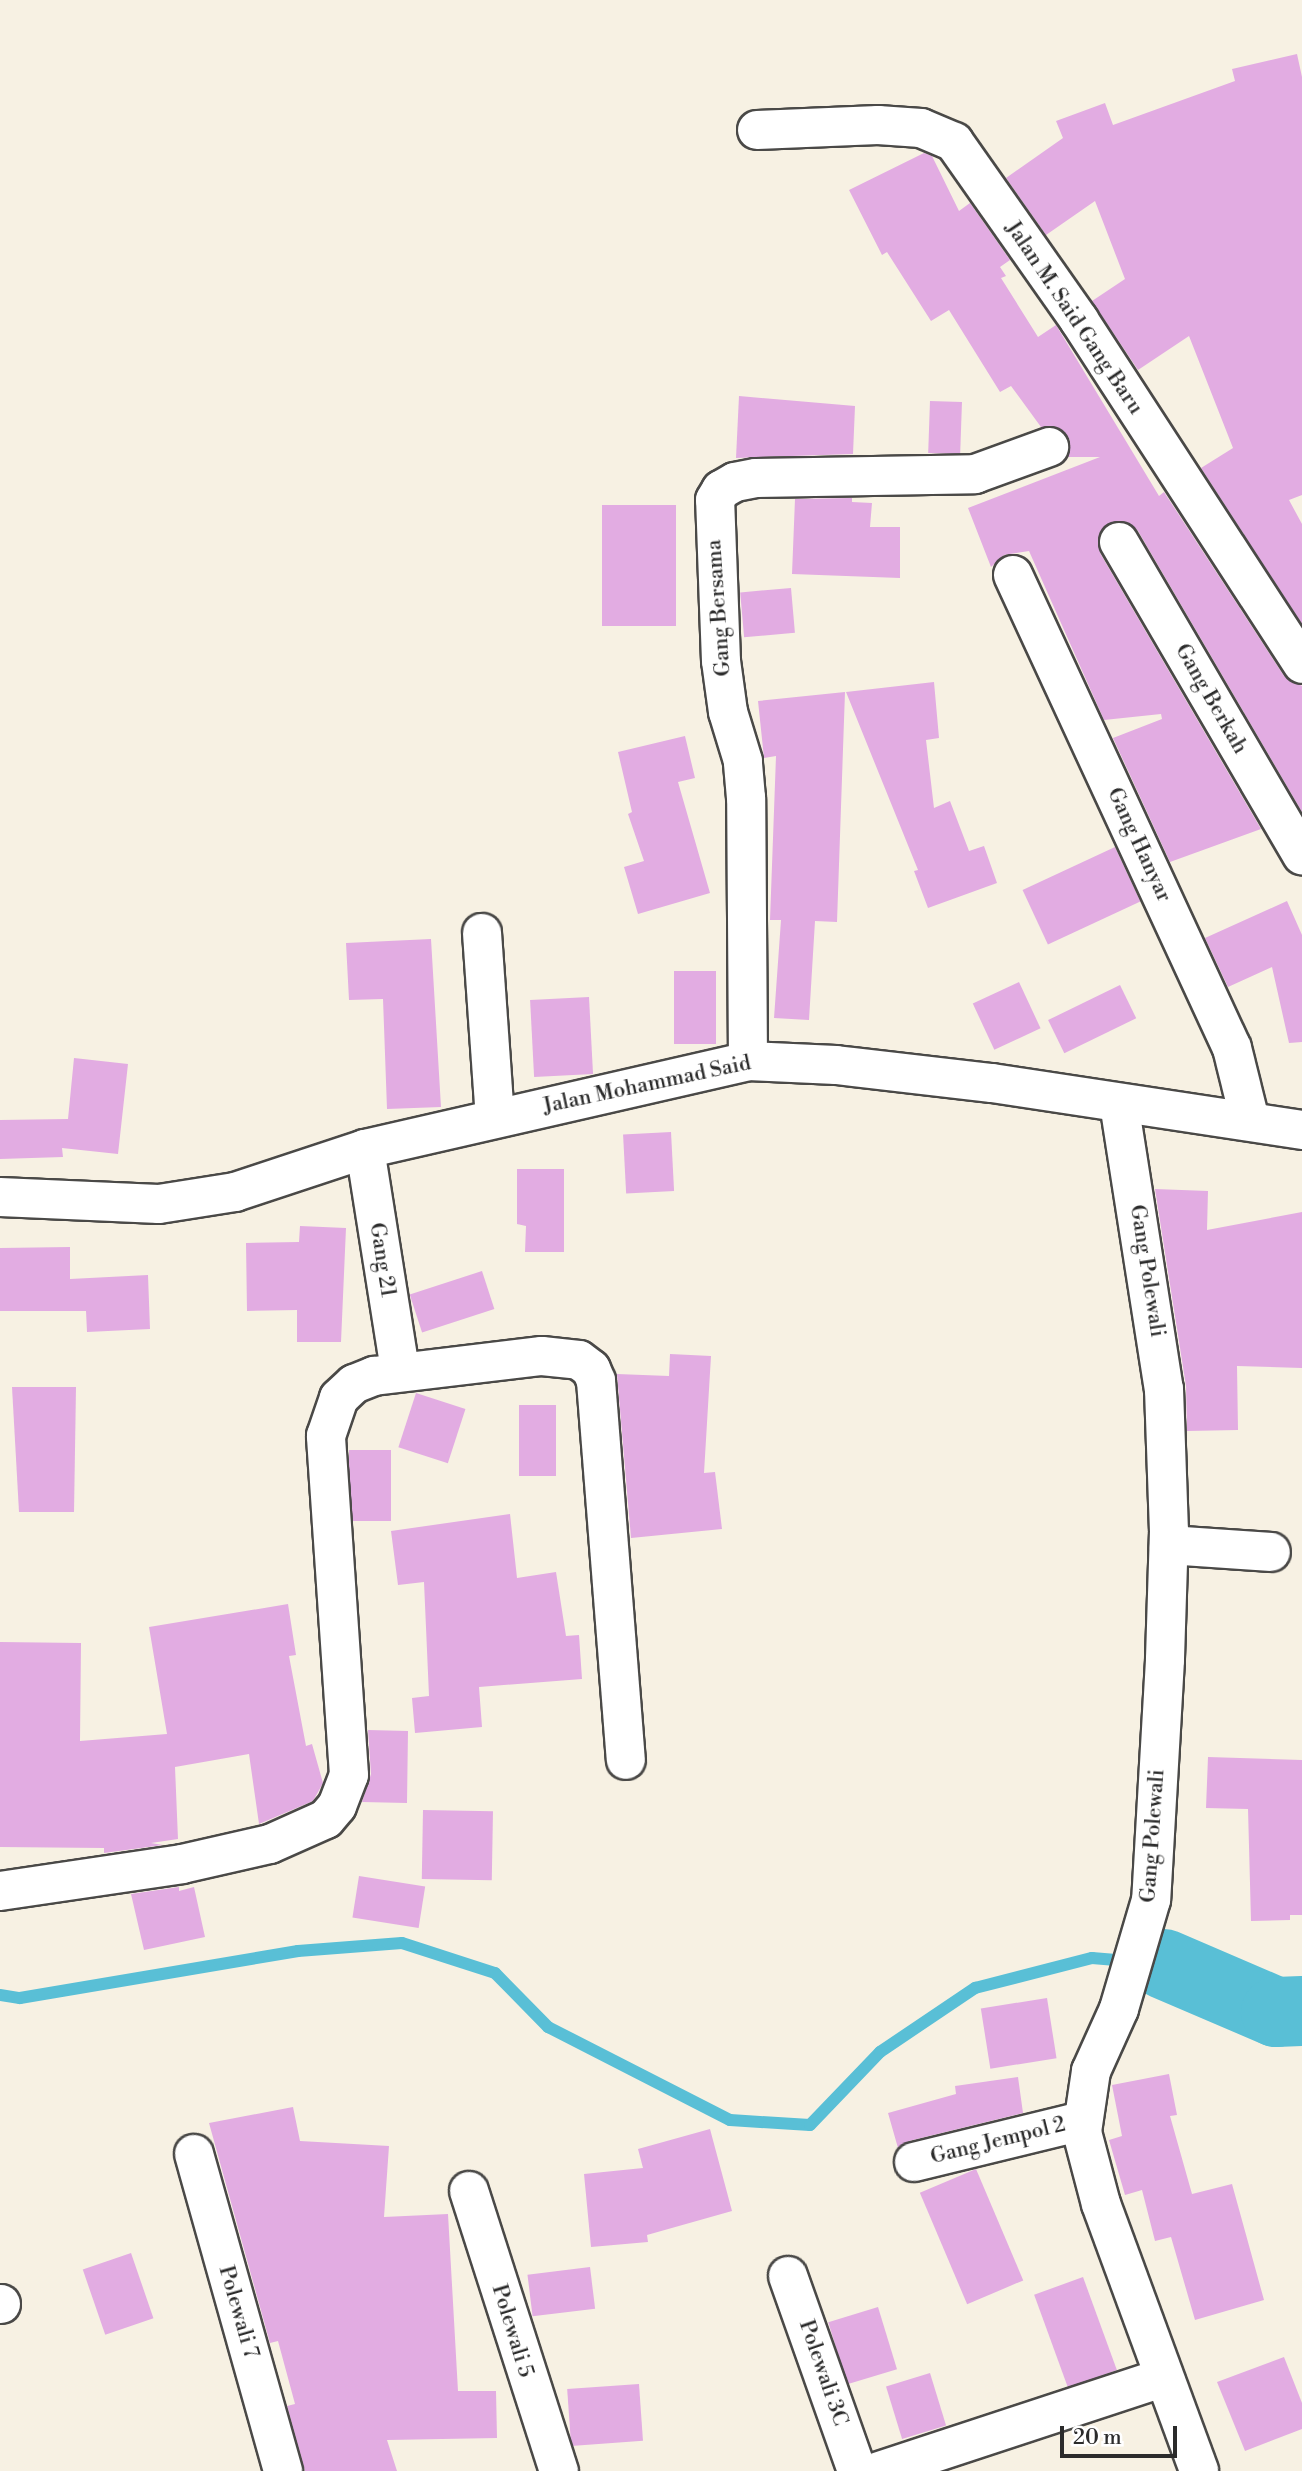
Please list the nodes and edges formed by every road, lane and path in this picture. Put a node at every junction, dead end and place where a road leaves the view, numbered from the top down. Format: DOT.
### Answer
graph roads {
  1 [pos="757,130"];
  2 [pos="1049,447"];
  3 [pos="1119,542"];
  4 [pos="1013,575"];
  5 [pos="1302,664"];
  6 [pos="1302,855"];
  7 [pos="482,933"];
  8 [pos="748,1061"];
  9 [pos="1119,1103"];
  10 [pos="495,1118"];
  11 [pos="1250,1121"];
  12 [pos="1302,1130"];
  13 [pos="365,1149"];
  14 [pos="0,1197"];
  15 [pos="400,1371"];
  16 [pos="1169,1545"];
  17 [pos="1271,1552"];
  18 [pos="626,1760"];
  19 [pos="0,1891"];
  20 [pos="1082,2121"];
  21 [pos="194,2154"];
  22 [pos="914,2162"];
  23 [pos="468,2191"];
  24 [pos="788,2276"];
  25 [pos="1162,2378"];
  26 [pos="283,2471"];
  27 [pos="559,2471"];
  28 [pos="857,2471"];
  29 [pos="879,2471"];
  30 [pos="1199,2471"];
  1 -- 5 [label="street, Jalan M. Said Gang Baru"];
  2 -- 8 [label="street, Gang Bersama"];
  3 -- 6 [label="street, Gang Berkah"];
  4 -- 11 [label="street, Gang Hanyar"];
  7 -- 10 [label="street"];
  8 -- 9 [label="street, Jalan Mohammad Said"];
  8 -- 10 [label="street, Jalan Mohammad Said"];
  9 -- 11 [label="street, Jalan Mohammad Said"];
  9 -- 16 [label="street, Gang Polewali"];
  10 -- 13 [label="street, Jalan Mohammad Said"];
  11 -- 12 [label="street, Jalan Mohammad Said"];
  13 -- 14 [label="street, Jalan Mohammad Said"];
  13 -- 15 [label="street, Gang 21"];
  15 -- 18 [label="street"];
  15 -- 19 [label="street"];
  16 -- 17 [label="street"];
  16 -- 20 [label="street, Gang Polewali"];
  20 -- 22 [label="street, Gang Jempol 2"];
  20 -- 25 [label="street, Gang Polewali"];
  21 -- 26 [label="street, Polewali 7"];
  23 -- 27 [label="street, Polewali 5"];
  24 -- 28 [label="street, Polewali 3C"];
  25 -- 29 [label="street"];
  25 -- 30 [label="street, Gang Polewali"];
}
